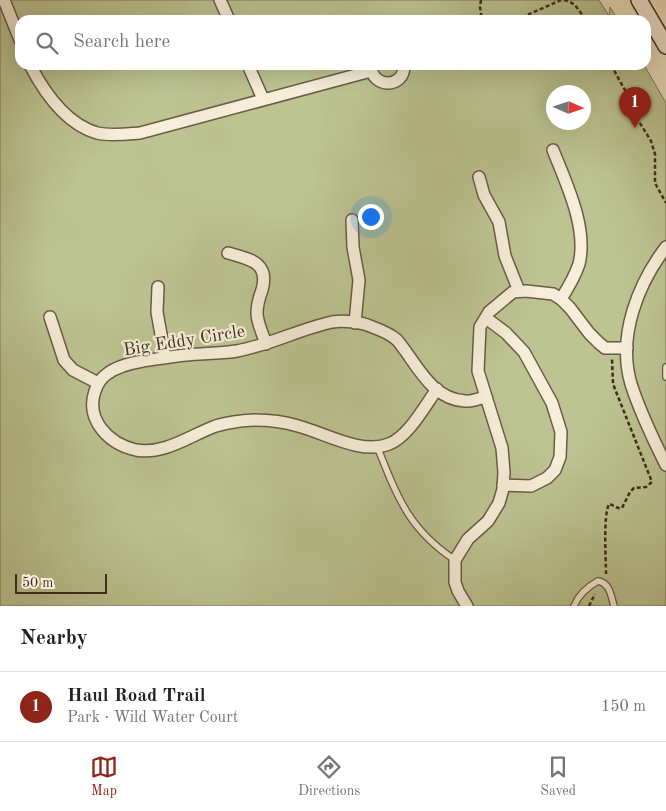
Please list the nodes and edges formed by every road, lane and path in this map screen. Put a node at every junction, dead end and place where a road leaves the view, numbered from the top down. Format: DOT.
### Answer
graph roads {
  1 [pos="4,0"];
  2 [pos="220,0"];
  3 [pos="481,0"];
  4 [pos="562,0"];
  5 [pos="638,0"];
  6 [pos="227,15"];
  7 [pos="481,15"];
  8 [pos="528,15"];
  9 [pos="582,15"];
  10 [pos="647,15"];
  11 [pos="651,21"];
  12 [pos="15,28"];
  13 [pos="666,46"];
  14 [pos="33,70"];
  15 [pos="250,70"];
  16 [pos="364,70"];
  17 [pos="372,70"];
  18 [pos="404,70"];
  19 [pos="614,70"];
  20 [pos="263,99"];
  21 [pos="552,150"];
  22 [pos="479,177"];
  23 [pos="666,203"];
  24 [pos="352,220"];
  25 [pos="666,247"];
  26 [pos="228,253"];
  27 [pos="158,287"];
  28 [pos="519,291"];
  29 [pos="561,299"];
  30 [pos="50,317"];
  31 [pos="486,318"];
  32 [pos="355,322"];
  33 [pos="266,344"];
  34 [pos="627,348"];
  35 [pos="613,349"];
  36 [pos="165,357"];
  37 [pos="666,367"];
  38 [pos="666,377"];
  39 [pos="98,383"];
  40 [pos="436,390"];
  41 [pos="486,397"];
  42 [pos="376,446"];
  43 [pos="666,465"];
  44 [pos="503,485"];
  45 [pos="455,560"];
  46 [pos="604,582"];
  47 [pos="467,606"];
  48 [pos="574,606"];
  49 [pos="589,606"];
  50 [pos="614,606"];
  1 -- 12 [label="street"];
  2 -- 6 [label="street"];
  3 -- 7 [label="path"];
  4 -- 8 [label="path"];
  4 -- 9 [label="path"];
  5 -- 10 [label="main road"];
  11 -- 13 [label="main road"];
  14 -- 20 [label="street"];
  15 -- 20 [label="street"];
  16 -- 20 [label="street"];
  17 -- 18 [label="street"];
  19 -- 23 [label="path"];
  21 -- 29 [label="street"];
  22 -- 28 [label="street"];
  24 -- 32 [label="street"];
  25 -- 34 [label="street"];
  26 -- 33 [label="street"];
  27 -- 36 [label="street"];
  28 -- 29 [label="street"];
  28 -- 31 [label="street"];
  29 -- 35 [label="street"];
  30 -- 39 [label="street"];
  31 -- 41 [label="street"];
  31 -- 44 [label="street"];
  32 -- 33 [label="street, Big Eddy Circle"];
  32 -- 40 [label="street, Big Eddy Circle"];
  33 -- 36 [label="street, Big Eddy Circle"];
  34 -- 35 [label="street"];
  34 -- 43 [label="street"];
  35 -- 46 [label="path"];
  36 -- 39 [label="street, Big Eddy Circle"];
  37 -- 38 [label="lane"];
  39 -- 42 [label="street"];
  40 -- 41 [label="street, Big Eddy Circle"];
  40 -- 42 [label="street"];
  41 -- 44 [label="street"];
  42 -- 45 [label="lane"];
  44 -- 45 [label="street"];
  45 -- 47 [label="street"];
  46 -- 48 [label="lane"];
  46 -- 49 [label="path"];
  46 -- 50 [label="lane"];
}
